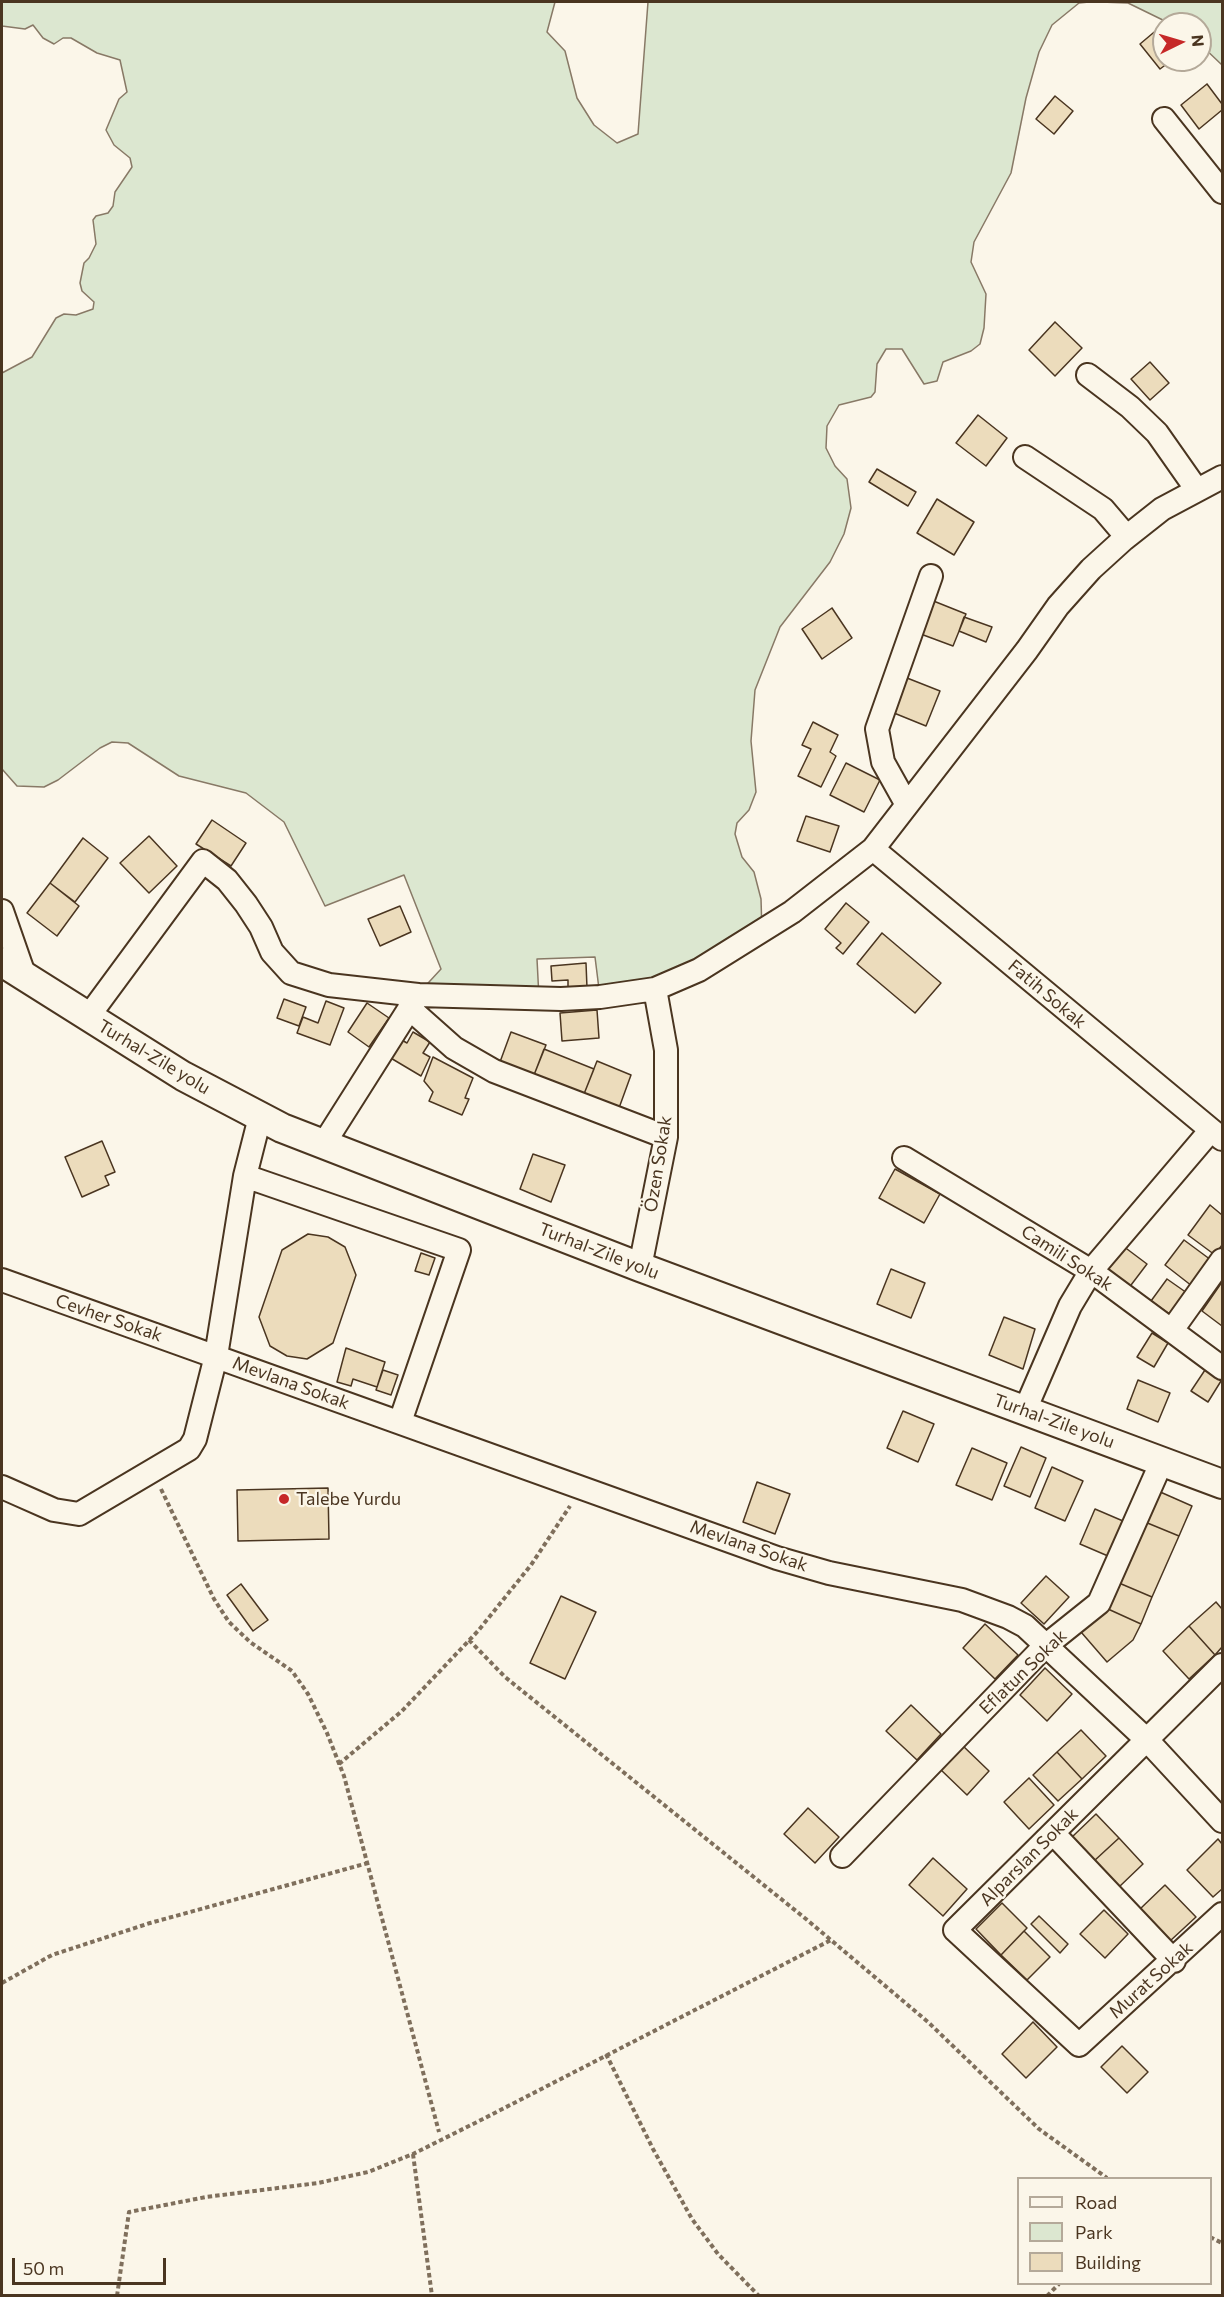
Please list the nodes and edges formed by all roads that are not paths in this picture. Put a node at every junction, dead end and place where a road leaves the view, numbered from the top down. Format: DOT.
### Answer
graph roads {
  1 [pos="1164,119"];
  2 [pos="1222,192"];
  3 [pos="1088,375"];
  4 [pos="1025,457"];
  5 [pos="1222,477"];
  6 [pos="1197,490"];
  7 [pos="1126,536"];
  8 [pos="931,576"];
  9 [pos="906,805"];
  10 [pos="873,849"];
  11 [pos="2,911"];
  12 [pos="2,962"];
  13 [pos="25,977"];
  14 [pos="656,989"];
  15 [pos="414,1001"];
  16 [pos="88,1017"];
  17 [pos="260,1117"];
  18 [pos="1217,1134"];
  19 [pos="666,1137"];
  20 [pos="323,1145"];
  21 [pos="904,1158"];
  22 [pos="245,1176"];
  23 [pos="1222,1260"];
  24 [pos="640,1267"];
  25 [pos="1091,1271"];
  26 [pos="2,1280"];
  27 [pos="1172,1330"];
  28 [pos="216,1356"];
  29 [pos="1222,1368"];
  30 [pos="1025,1410"];
  31 [pos="400,1422"];
  32 [pos="1162,1461"];
  33 [pos="1222,1484"];
  34 [pos="2,1487"];
  35 [pos="1044,1647"];
  36 [pos="1222,1665"];
  37 [pos="1147,1740"];
  38 [pos="1222,1821"];
  39 [pos="1053,1833"];
  40 [pos="842,1856"];
  41 [pos="1222,1914"];
  42 [pos="1174,1961"];
  43 [pos="1079,2045"];
  1 -- 2 [label="street"];
  3 -- 6 [label="street"];
  4 -- 7 [label="street"];
  5 -- 6 [label="street"];
  6 -- 7 [label="street"];
  7 -- 9 [label="street"];
  8 -- 9 [label="street"];
  9 -- 10 [label="street"];
  10 -- 14 [label="street"];
  10 -- 18 [label="street, Fatih Sokak"];
  11 -- 13 [label="street"];
  12 -- 13 [label="main road, Turhal-Zile yolu"];
  13 -- 16 [label="main road, Turhal-Zile yolu"];
  14 -- 15 [label="street"];
  14 -- 19 [label="street, Özen Sokak"];
  15 -- 16 [label="street"];
  15 -- 19 [label="street"];
  15 -- 20 [label="street"];
  16 -- 17 [label="main road, Turhal-Zile yolu"];
  17 -- 20 [label="main road, Turhal-Zile yolu"];
  17 -- 22 [label="street"];
  18 -- 25 [label="street"];
  19 -- 24 [label="street, Özen Sokak"];
  20 -- 24 [label="main road, Turhal-Zile yolu"];
  21 -- 25 [label="street, Camili Sokak"];
  22 -- 28 [label="street"];
  22 -- 31 [label="street"];
  23 -- 27 [label="street"];
  24 -- 30 [label="main road, Turhal-Zile yolu"];
  25 -- 27 [label="street, Camili Sokak"];
  25 -- 30 [label="street"];
  26 -- 28 [label="street, Cevher Sokak"];
  27 -- 29 [label="street, Camili Sokak"];
  28 -- 31 [label="street, Mevlana Sokak"];
  28 -- 34 [label="street"];
  30 -- 32 [label="main road, Turhal-Zile yolu"];
  31 -- 35 [label="street, Mevlana Sokak"];
  32 -- 33 [label="main road, Turhal-Zile yolu"];
  32 -- 35 [label="street, Eflatun Sokak"];
  35 -- 37 [label="street, Mevlana Sokak"];
  35 -- 40 [label="street, Eflatun Sokak"];
  36 -- 37 [label="street, Alparslan Sokak"];
  37 -- 38 [label="street, Mevlana Sokak"];
  37 -- 39 [label="street, Alparslan Sokak"];
  39 -- 42 [label="street"];
  39 -- 43 [label="street, Alparslan Sokak"];
  41 -- 42 [label="street, Murat Sokak"];
  42 -- 43 [label="street, Murat Sokak"];
}
